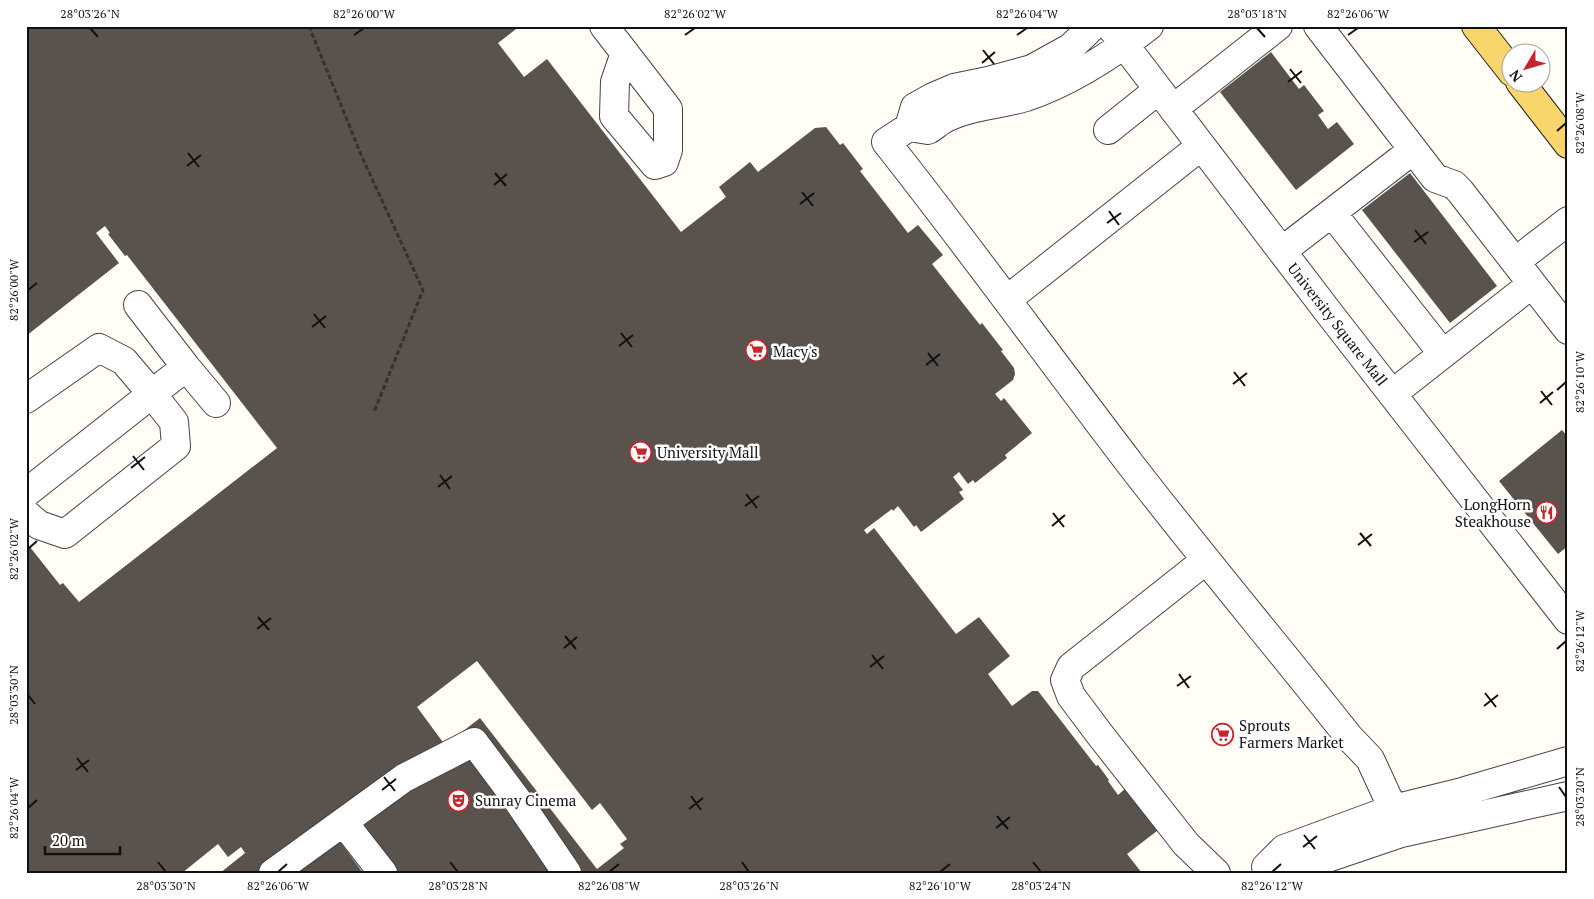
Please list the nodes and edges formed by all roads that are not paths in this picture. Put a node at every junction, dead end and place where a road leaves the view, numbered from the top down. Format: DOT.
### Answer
graph roads {
  1 [pos="604,26"];
  2 [pos="1093,26"];
  3 [pos="1149,26"];
  4 [pos="1278,26"];
  5 [pos="1318,26"];
  6 [pos="1476,26"];
  7 [pos="1117,36"];
  8 [pos="625,53"];
  9 [pos="1502,59"];
  10 [pos="1528,92"];
  11 [pos="1165,99"];
  12 [pos="910,127"];
  13 [pos="1108,130"];
  14 [pos="1568,144"];
  15 [pos="1201,146"];
  16 [pos="1413,150"];
  17 [pos="1332,213"];
  18 [pos="1568,221"];
  19 [pos="1282,251"];
  20 [pos="1515,262"];
  21 [pos="1532,284"];
  22 [pos="1008,300"];
  23 [pos="138,305"];
  24 [pos="1568,330"];
  25 [pos="1443,354"];
  26 [pos="186,367"];
  27 [pos="152,394"];
  28 [pos="1392,394"];
  29 [pos="26,398"];
  30 [pos="216,403"];
  31 [pos="26,493"];
  32 [pos="26,514"];
  33 [pos="1206,560"];
  34 [pos="1568,620"];
  35 [pos="1568,761"];
  36 [pos="1568,796"];
  37 [pos="1397,821"];
  38 [pos="344,823"];
  39 [pos="1261,870"];
  40 [pos="272,873"];
  41 [pos="383,873"];
  42 [pos="567,873"];
  43 [pos="1216,873"];
  1 -- 8 [label="lane"];
  2 -- 12 [label="lane"];
  3 -- 7 [label="lane"];
  4 -- 11 [label="lane"];
  5 -- 16 [label="lane"];
  6 -- 9 [label="main road"];
  7 -- 11 [label="lane, University Square Mall"];
  7 -- 12 [label="lane"];
  10 -- 14 [label="main road"];
  11 -- 13 [label="lane"];
  11 -- 15 [label="lane, University Square Mall"];
  12 -- 22 [label="lane"];
  15 -- 19 [label="lane, University Square Mall"];
  15 -- 22 [label="lane"];
  16 -- 17 [label="lane"];
  16 -- 20 [label="lane"];
  17 -- 19 [label="lane"];
  17 -- 25 [label="lane"];
  18 -- 20 [label="lane"];
  19 -- 28 [label="lane, University Square Mall"];
  20 -- 21 [label="lane"];
  21 -- 24 [label="lane"];
  21 -- 25 [label="lane"];
  22 -- 33 [label="lane"];
  23 -- 26 [label="lane"];
  25 -- 28 [label="lane"];
  26 -- 27 [label="lane"];
  26 -- 30 [label="lane"];
  27 -- 29 [label="lane"];
  27 -- 31 [label="lane"];
  27 -- 32 [label="lane"];
  28 -- 34 [label="lane, University Square Mall"];
  33 -- 37 [label="lane"];
  33 -- 43 [label="lane"];
  35 -- 37 [label="lane"];
  36 -- 37 [label="lane"];
  37 -- 39 [label="lane"];
  38 -- 41 [label="lane"];
  40 -- 42 [label="lane"];
}
